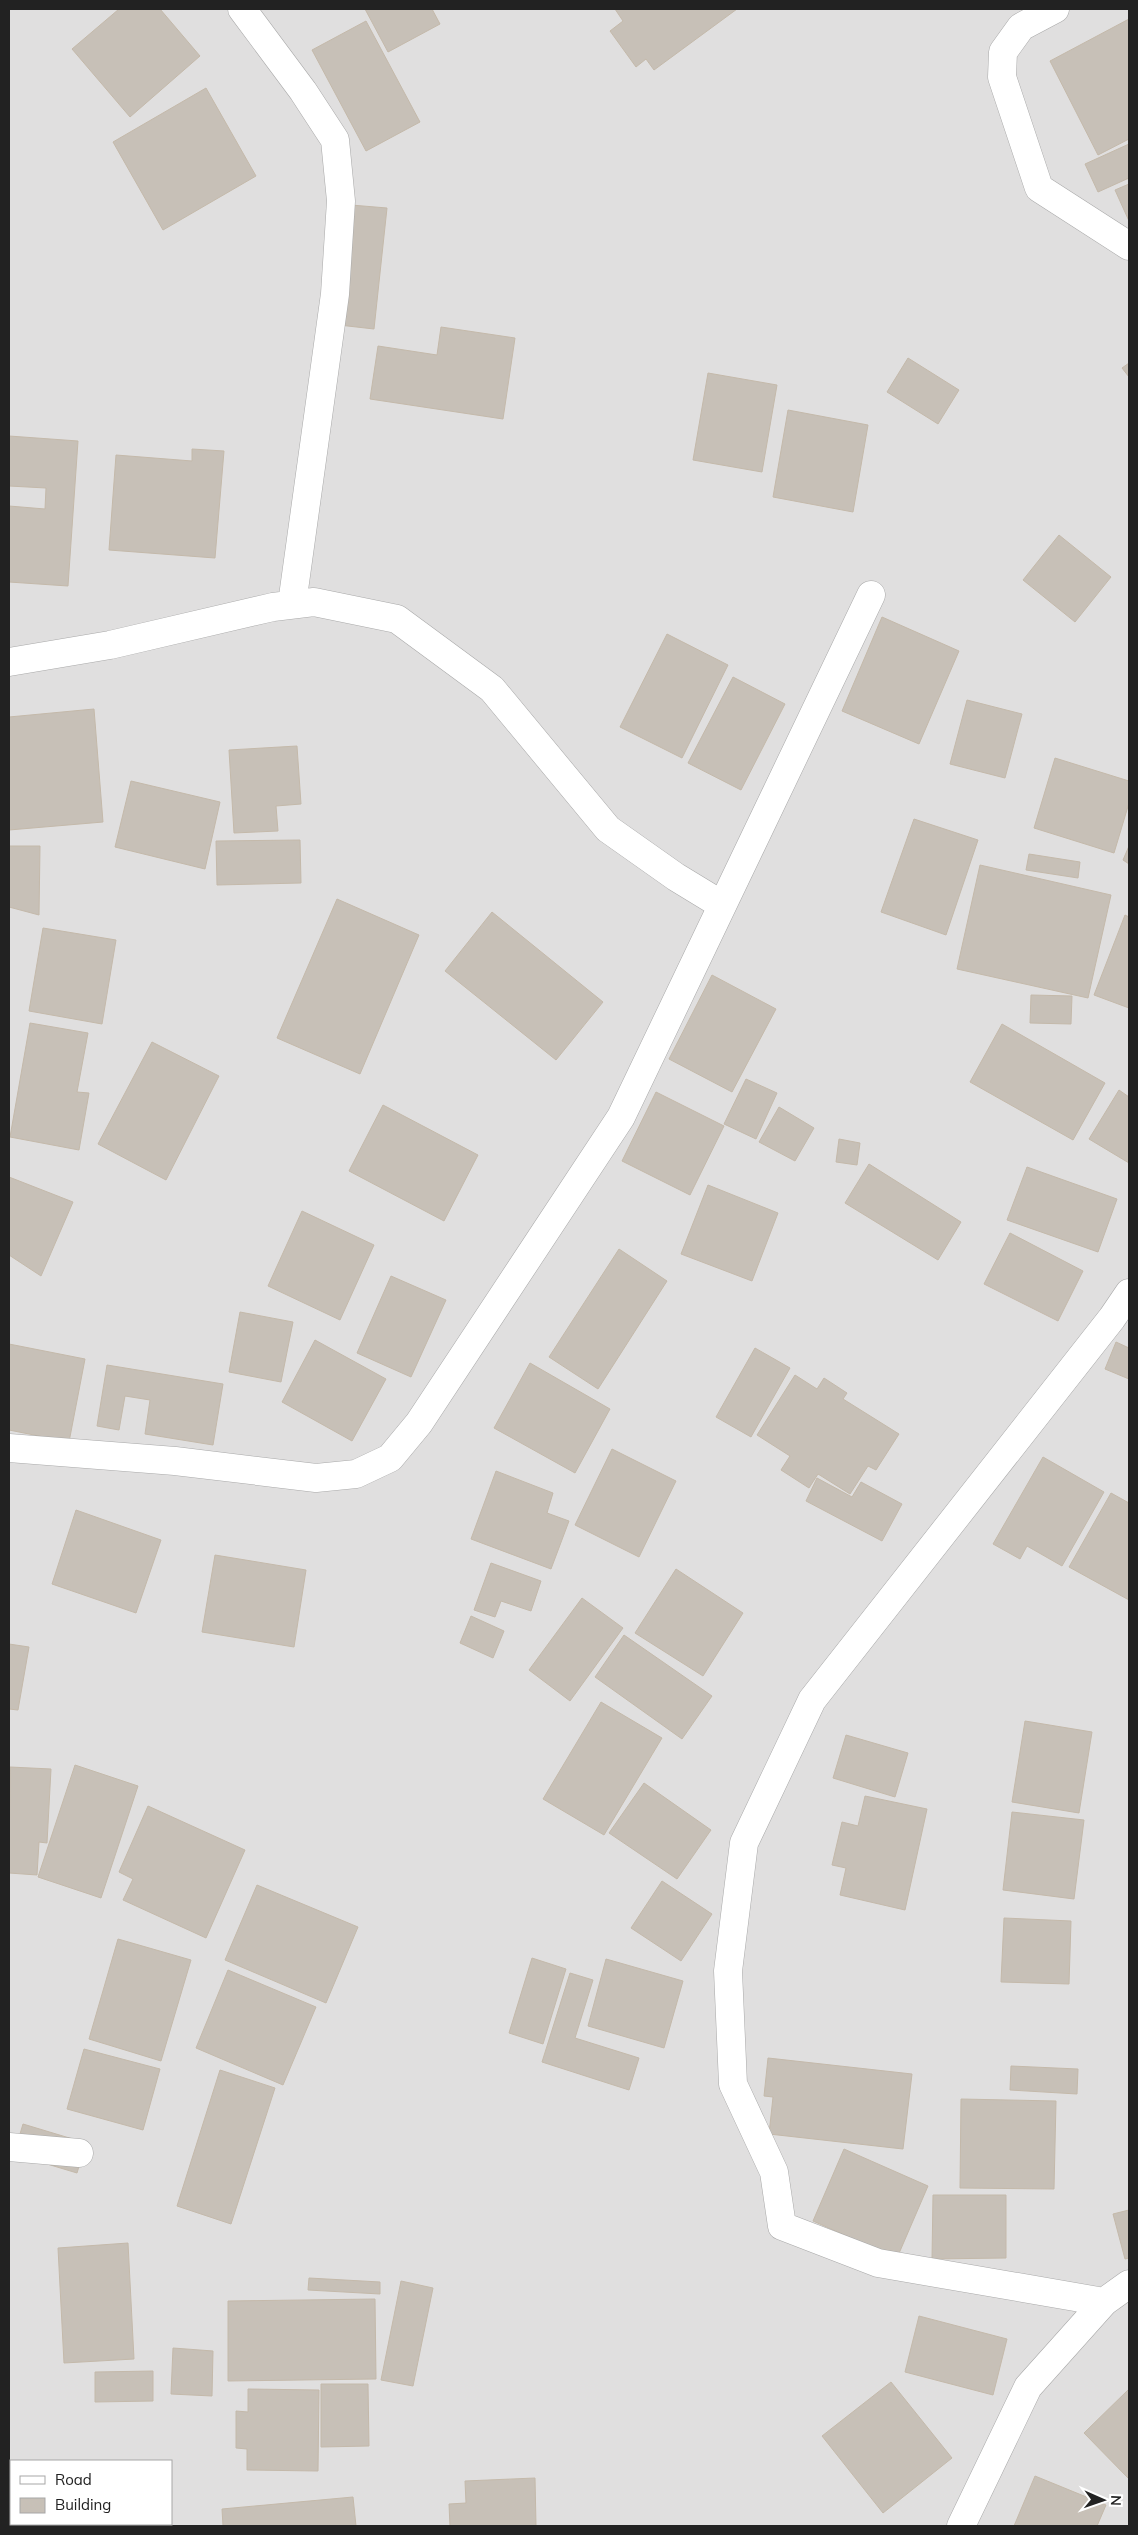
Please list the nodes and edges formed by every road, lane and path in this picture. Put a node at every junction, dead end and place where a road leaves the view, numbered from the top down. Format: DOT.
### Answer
graph roads {
  1 [pos="242,9"];
  2 [pos="1055,9"];
  3 [pos="1129,246"];
  4 [pos="871,595"];
  5 [pos="292,604"];
  6 [pos="9,662"];
  7 [pos="722,905"];
  8 [pos="1129,1293"];
  9 [pos="9,1448"];
  10 [pos="9,2147"];
  11 [pos="79,2153"];
  12 [pos="1129,2284"];
  13 [pos="1104,2302"];
  14 [pos="961,2526"];
  1 -- 5 [label="street"];
  2 -- 3 [label="street"];
  4 -- 7 [label="street"];
  5 -- 6 [label="street"];
  5 -- 7 [label="street"];
  7 -- 9 [label="street"];
  8 -- 13 [label="street"];
  10 -- 11 [label="street"];
  12 -- 13 [label="street"];
  13 -- 14 [label="street"];
}
